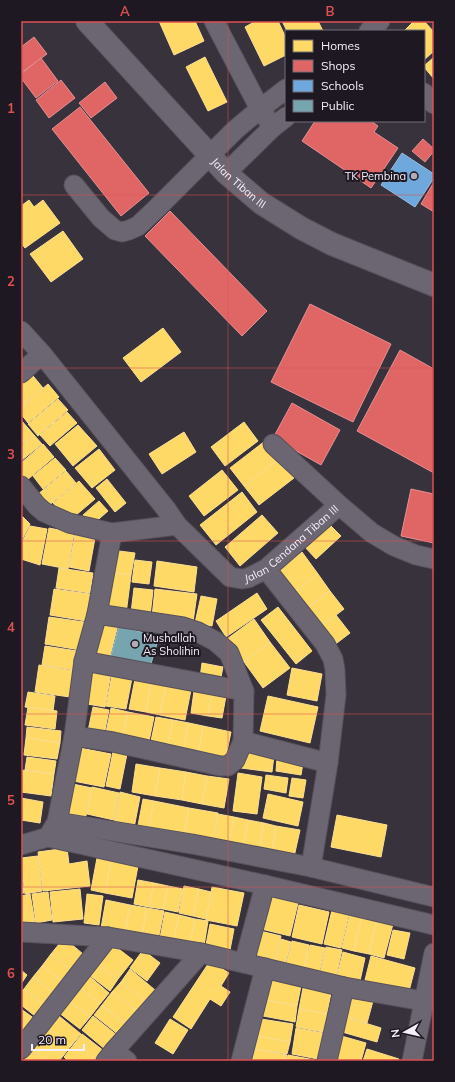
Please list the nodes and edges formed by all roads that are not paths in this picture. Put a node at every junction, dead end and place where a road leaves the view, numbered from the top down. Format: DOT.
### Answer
graph roads {
  1 [pos="87,21"];
  2 [pos="214,21"];
  3 [pos="285,90"];
  4 [pos="425,94"];
  5 [pos="434,104"];
  6 [pos="260,109"];
  7 [pos="280,122"];
  8 [pos="210,156"];
  9 [pos="226,173"];
  10 [pos="74,185"];
  11 [pos="434,285"];
  12 [pos="21,331"];
  13 [pos="42,354"];
  14 [pos="21,373"];
  15 [pos="273,444"];
  16 [pos="21,486"];
  17 [pos="339,505"];
  18 [pos="177,526"];
  19 [pos="112,533"];
  20 [pos="434,559"];
  21 [pos="266,569"];
  22 [pos="97,614"];
  23 [pos="84,661"];
  24 [pos="244,691"];
  25 [pos="74,736"];
  26 [pos="243,741"];
  27 [pos="328,763"];
  28 [pos="52,830"];
  29 [pos="21,845"];
  30 [pos="311,867"];
  31 [pos="265,885"];
  32 [pos="434,897"];
  33 [pos="434,925"];
  34 [pos="21,932"];
  35 [pos="108,937"];
  36 [pos="201,953"];
  37 [pos="434,953"];
  38 [pos="244,963"];
  39 [pos="265,968"];
  40 [pos="344,987"];
  41 [pos="423,1001"];
  42 [pos="21,1049"];
  43 [pos="115,1058"];
  44 [pos="241,1061"];
  45 [pos="327,1061"];
  46 [pos="412,1061"];
  1 -- 8 [label="street, Jalan Tiban III"];
  2 -- 6 [label="street"];
  3 -- 6 [label="street"];
  4 -- 5 [label="street"];
  6 -- 7 [label="street"];
  6 -- 8 [label="street"];
  7 -- 9 [label="street"];
  8 -- 9 [label="street, Jalan Tiban III"];
  8 -- 10 [label="street"];
  9 -- 11 [label="street, Jalan Tiban III"];
  12 -- 13 [label="street, Jalan Cendana Tiban III"];
  13 -- 14 [label="street"];
  13 -- 18 [label="street, Jalan Cendana Tiban III"];
  15 -- 17 [label="street"];
  16 -- 19 [label="street"];
  17 -- 20 [label="street, Jalan Cendana Tiban III"];
  17 -- 21 [label="street, Jalan Cendana Tiban III"];
  18 -- 19 [label="street"];
  18 -- 21 [label="street, Jalan Cendana Tiban III"];
  19 -- 22 [label="street"];
  21 -- 27 [label="street"];
  22 -- 23 [label="street"];
  22 -- 24 [label="street"];
  23 -- 24 [label="street"];
  23 -- 25 [label="street"];
  24 -- 26 [label="street"];
  25 -- 26 [label="street"];
  25 -- 28 [label="street"];
  26 -- 27 [label="street"];
  27 -- 30 [label="street"];
  28 -- 29 [label="street"];
  28 -- 30 [label="street"];
  28 -- 31 [label="street"];
  30 -- 32 [label="street"];
  31 -- 33 [label="street"];
  31 -- 38 [label="street"];
  34 -- 35 [label="street"];
  35 -- 36 [label="street"];
  35 -- 42 [label="street"];
  36 -- 38 [label="street"];
  36 -- 43 [label="street"];
  37 -- 41 [label="street"];
  38 -- 39 [label="street"];
  39 -- 40 [label="street"];
  39 -- 44 [label="street"];
  40 -- 41 [label="street"];
  40 -- 45 [label="street"];
  41 -- 46 [label="street"];
}
